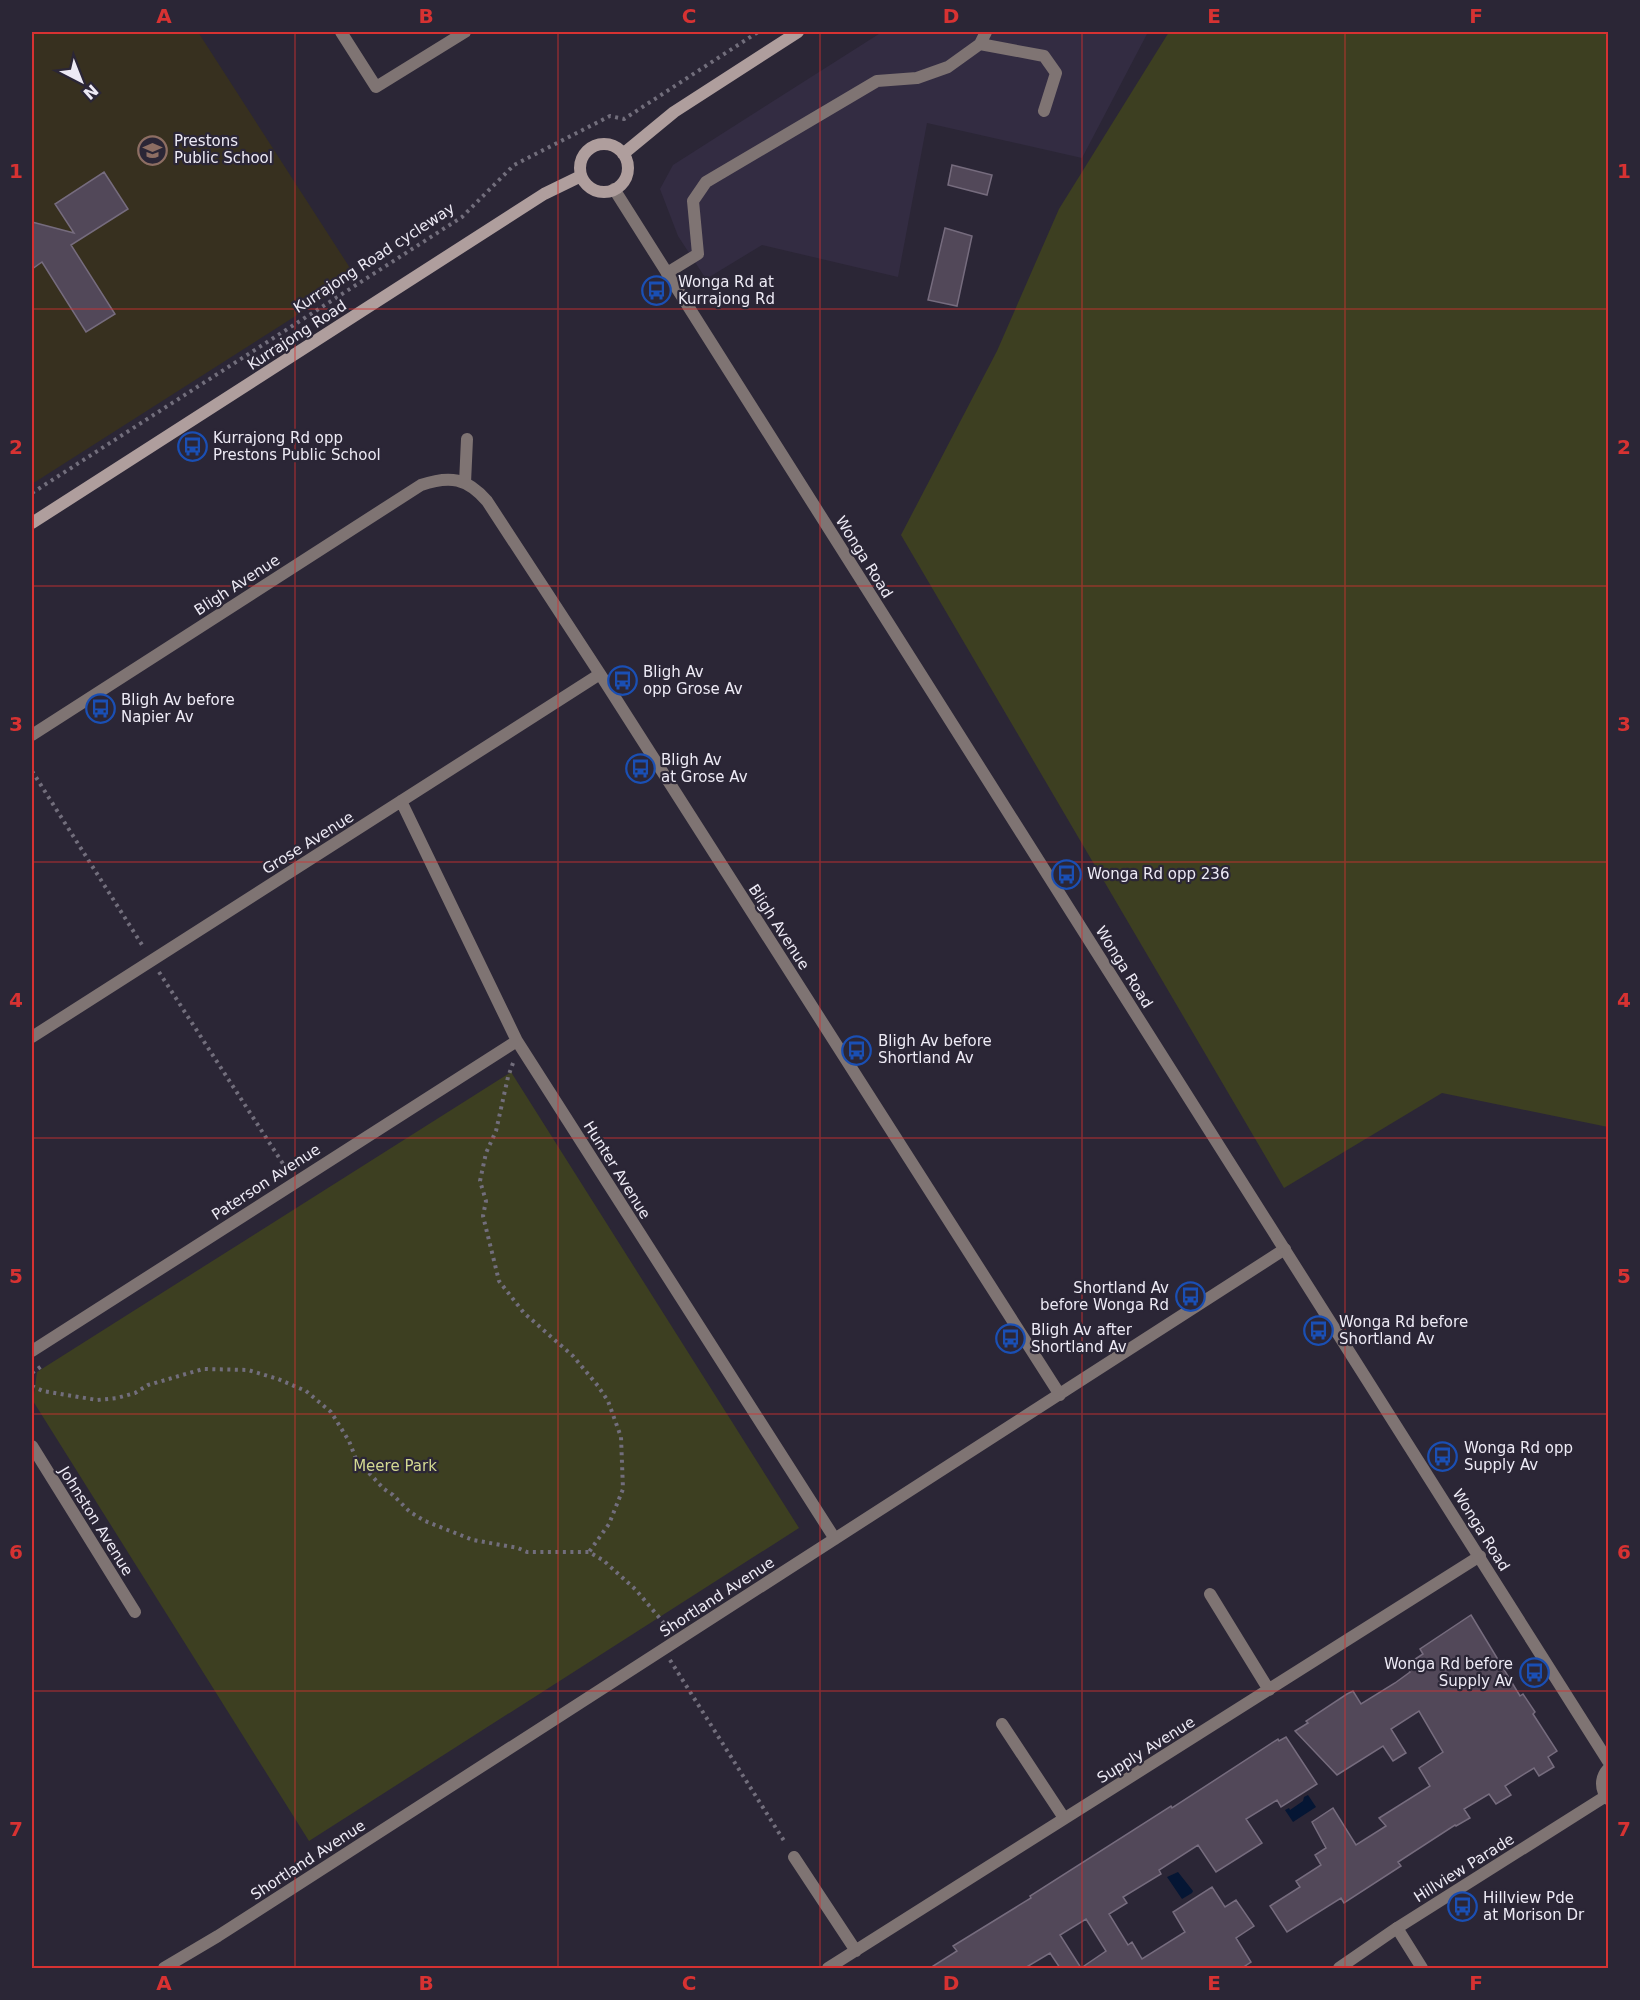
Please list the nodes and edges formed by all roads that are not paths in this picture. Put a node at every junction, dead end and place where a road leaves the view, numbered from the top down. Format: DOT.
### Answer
graph roads {
  1 [pos="341,32"];
  2 [pos="465,32"];
  3 [pos="798,32"];
  4 [pos="986,32"];
  5 [pos="980,44"];
  6 [pos="1044,111"];
  7 [pos="623,154"];
  8 [pos="581,176"];
  9 [pos="614,189"];
  10 [pos="667,273"];
  11 [pos="467,440"];
  12 [pos="465,483"];
  13 [pos="32,523"];
  14 [pos="600,674"];
  15 [pos="32,735"];
  16 [pos="400,801"];
  17 [pos="32,1037"];
  18 [pos="517,1041"];
  19 [pos="1285,1249"];
  20 [pos="32,1351"];
  21 [pos="1060,1395"];
  22 [pos="32,1446"];
  23 [pos="835,1539"];
  24 [pos="1480,1556"];
  25 [pos="1210,1594"];
  26 [pos="135,1612"];
  27 [pos="1269,1690"];
  28 [pos="1002,1724"];
  29 [pos="1608,1761"];
  30 [pos="1608,1769"];
  31 [pos="1607,1797"];
  32 [pos="1064,1818"];
  33 [pos="794,1857"];
  34 [pos="1397,1928"];
  35 [pos="856,1951"];
  36 [pos="164,1968"];
  37 [pos="828,1968"];
  38 [pos="1339,1968"];
  39 [pos="1422,1968"];
  1 -- 2 [label="street"];
  3 -- 7 [label="main road"];
  4 -- 5 [label="street"];
  5 -- 6 [label="street"];
  5 -- 10 [label="street"];
  7 -- 8 [label="main road"];
  7 -- 9 [label="main road"];
  8 -- 9 [label="main road"];
  8 -- 13 [label="main road, Kurrajong Road"];
  9 -- 10 [label="street, Wonga Road"];
  10 -- 19 [label="street, Wonga Road"];
  11 -- 12 [label="street"];
  12 -- 14 [label="street, Bligh Avenue"];
  12 -- 15 [label="street, Bligh Avenue"];
  14 -- 16 [label="street, Grose Avenue"];
  14 -- 21 [label="street, Bligh Avenue"];
  16 -- 17 [label="street, Grose Avenue"];
  16 -- 18 [label="street, Hunter Avenue"];
  18 -- 20 [label="street, Paterson Avenue"];
  18 -- 23 [label="street, Hunter Avenue"];
  19 -- 21 [label="street, Shortland Avenue"];
  19 -- 24 [label="street, Wonga Road"];
  21 -- 23 [label="street, Shortland Avenue"];
  22 -- 26 [label="street, Johnston Avenue"];
  23 -- 36 [label="street, Shortland Avenue"];
  24 -- 27 [label="street, Supply Avenue"];
  24 -- 29 [label="street, Wonga Road"];
  25 -- 27 [label="street"];
  27 -- 32 [label="street, Supply Avenue"];
  28 -- 32 [label="street"];
  30 -- 31 [label="street"];
  31 -- 34 [label="street, Hillview Parade"];
  32 -- 35 [label="street, Supply Avenue"];
  33 -- 35 [label="street"];
  34 -- 38 [label="street, Hillview Parade"];
  34 -- 39 [label="street"];
  35 -- 37 [label="street, Supply Avenue"];
}
